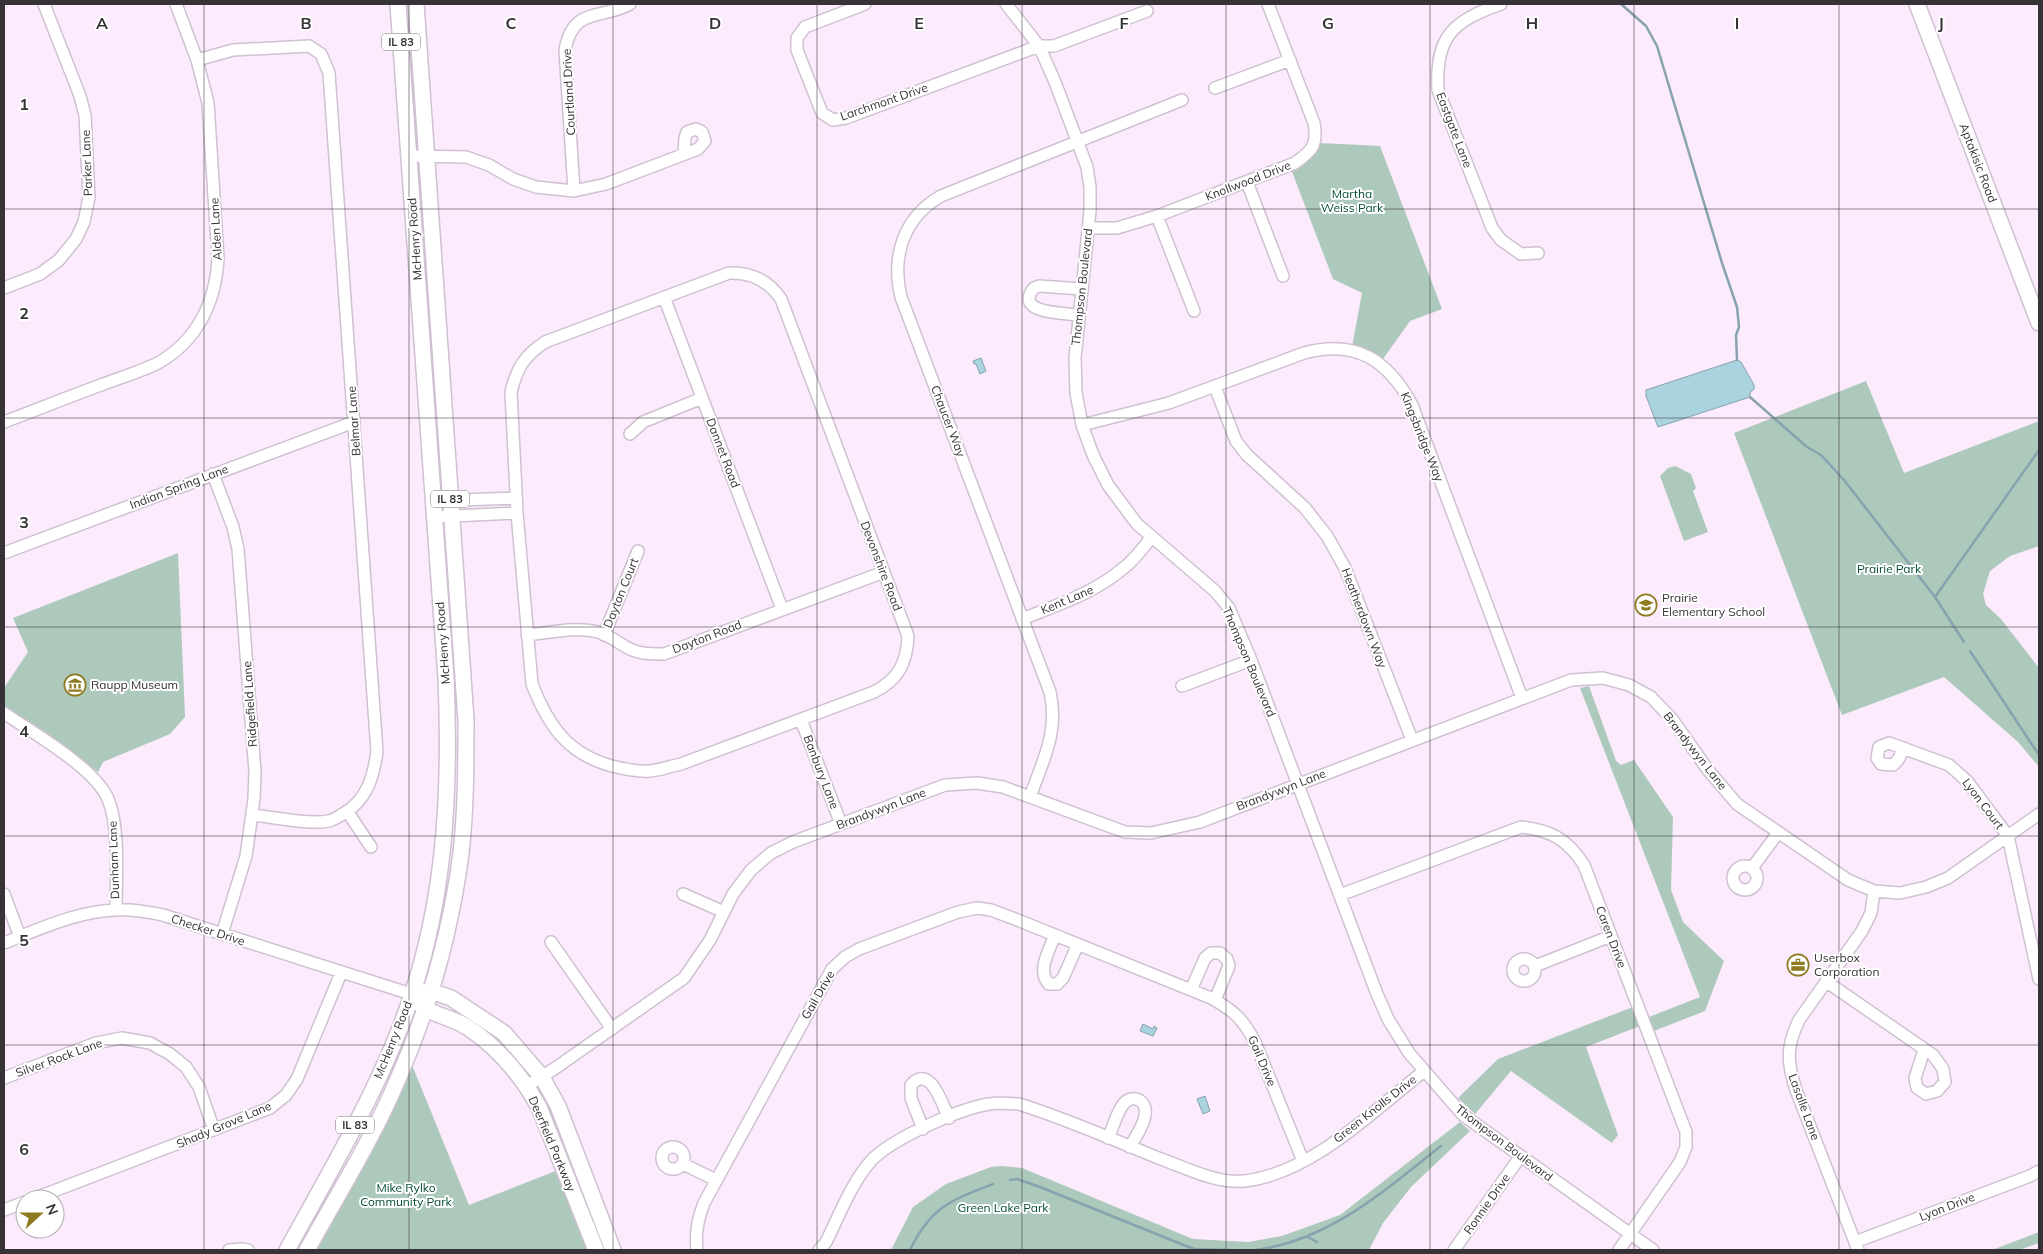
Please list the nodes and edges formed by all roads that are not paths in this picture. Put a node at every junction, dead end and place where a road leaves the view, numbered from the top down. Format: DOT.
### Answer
graph roads {
  1 [pos="44,4"];
  2 [pos="176,4"];
  3 [pos="398,4"];
  4 [pos="416,4"];
  5 [pos="630,4"];
  6 [pos="865,4"];
  7 [pos="1006,4"];
  8 [pos="1268,4"];
  9 [pos="1501,4"];
  10 [pos="1917,4"];
  11 [pos="1147,11"];
  12 [pos="1038,46"];
  13 [pos="197,60"];
  14 [pos="1290,60"];
  15 [pos="1215,88"];
  16 [pos="1182,100"];
  17 [pos="1078,140"];
  18 [pos="684,153"];
  19 [pos="427,155"];
  20 [pos="410,156"];
  21 [pos="1247,182"];
  22 [pos="574,191"];
  23 [pos="1157,216"];
  24 [pos="1088,228"];
  25 [pos="1538,253"];
  26 [pos="1283,276"];
  27 [pos="4,288"];
  28 [pos="1082,289"];
  29 [pos="664,297"];
  30 [pos="1194,311"];
  31 [pos="1079,315"];
  32 [pos="2039,323"];
  33 [pos="1215,387"];
  34 [pos="702,398"];
  35 [pos="4,422"];
  36 [pos="354,422"];
  37 [pos="1082,425"];
  38 [pos="630,434"];
  39 [pos="213,474"];
  40 [pos="516,498"];
  41 [pos="450,501"];
  42 [pos="433,502"];
  43 [pos="517,513"];
  44 [pos="451,516"];
  45 [pos="434,518"];
  46 [pos="1152,537"];
  47 [pos="638,550"];
  48 [pos="4,554"];
  49 [pos="884,572"];
  50 [pos="782,608"];
  51 [pos="1022,619"];
  52 [pos="528,635"];
  53 [pos="604,635"];
  54 [pos="1251,660"];
  55 [pos="1182,686"];
  56 [pos="1522,698"];
  57 [pos="4,713"];
  58 [pos="801,720"];
  59 [pos="1412,740"];
  60 [pos="1904,748"];
  61 [pos="1298,783"];
  62 [pos="1030,797"];
  63 [pos="347,811"];
  64 [pos="2039,814"];
  65 [pos="252,815"];
  66 [pos="841,824"];
  67 [pos="1778,834"];
  68 [pos="2008,836"];
  69 [pos="370,847"];
  70 [pos="1752,868"];
  71 [pos="1874,891"];
  72 [pos="4,894"];
  73 [pos="684,894"];
  74 [pos="1340,895"];
  75 [pos="116,910"];
  76 [pos="724,912"];
  77 [pos="222,934"];
  78 [pos="1055,935"];
  79 [pos="1611,936"];
  80 [pos="20,937"];
  81 [pos="551,942"];
  82 [pos="4,943"];
  83 [pos="1078,944"];
  84 [pos="1534,966"];
  85 [pos="341,973"];
  86 [pos="2039,979"];
  87 [pos="1827,982"];
  88 [pos="1191,990"];
  89 [pos="431,991"];
  90 [pos="411,994"];
  91 [pos="1215,1000"];
  92 [pos="425,1010"];
  93 [pos="612,1029"];
  94 [pos="1924,1050"];
  95 [pos="1424,1070"];
  96 [pos="542,1077"];
  97 [pos="4,1078"];
  98 [pos="527,1086"];
  99 [pos="949,1118"];
  100 [pos="923,1129"];
  101 [pos="214,1130"];
  102 [pos="1108,1138"];
  103 [pos="1130,1147"];
  104 [pos="1520,1157"];
  105 [pos="1303,1161"];
  106 [pos="682,1164"];
  107 [pos="2039,1171"];
  108 [pos="716,1180"];
  109 [pos="59,1189"];
  110 [pos="1630,1234"];
  111 [pos="1856,1246"];
  112 [pos="229,1250"];
  113 [pos="248,1250"];
  114 [pos="287,1250"];
  115 [pos="307,1250"];
  116 [pos="596,1250"];
  117 [pos="613,1250"];
  118 [pos="697,1250"];
  119 [pos="819,1250"];
  120 [pos="1454,1250"];
  121 [pos="1619,1250"];
  122 [pos="1653,1250"];
  1 -- 27 [label="street, Parker Lane"];
  2 -- 13 [label="street, Alden Lane"];
  3 -- 20 [label="main road, McHenry Road / IL 83"];
  4 -- 19 [label="main road, McHenry Road / IL 83"];
  5 -- 22 [label="street, Courtland Drive"];
  6 -- 12 [label="street, Larchmont Drive"];
  7 -- 12 [label="street, Thompson Boulevard"];
  8 -- 14 [label="street, Knollwood Drive"];
  9 -- 25 [label="street, Eastgate Lane"];
  10 -- 32 [label="main road, Aptakisic Road"];
  11 -- 12 [label="street"];
  12 -- 17 [label="street, Thompson Boulevard"];
  13 -- 35 [label="street, Alden Lane"];
  13 -- 36 [label="street, Belmar Lane"];
  14 -- 15 [label="street"];
  14 -- 21 [label="street, Knollwood Drive"];
  16 -- 17 [label="street, Chaucer Way"];
  17 -- 24 [label="street, Thompson Boulevard"];
  17 -- 51 [label="street, Chaucer Way"];
  18 -- 22 [label="street"];
  19 -- 20 [label="street"];
  19 -- 22 [label="street"];
  19 -- 41 [label="main road, McHenry Road / IL 83"];
  20 -- 42 [label="main road, McHenry Road / IL 83"];
  21 -- 23 [label="street, Knollwood Drive"];
  21 -- 26 [label="street"];
  23 -- 24 [label="street, Knollwood Drive"];
  23 -- 30 [label="street"];
  24 -- 28 [label="street, Thompson Boulevard"];
  28 -- 31 [label="street, Thompson Boulevard"];
  28 -- 31 [label="street"];
  29 -- 34 [label="street, Dannet Road"];
  29 -- 40 [label="street, Devonshire Road"];
  29 -- 49 [label="street, Devonshire Road"];
  31 -- 37 [label="street, Thompson Boulevard"];
  33 -- 37 [label="street, Kingsbridge Way"];
  33 -- 56 [label="street, Kingsbridge Way"];
  33 -- 59 [label="street, Heatherdown Way"];
  34 -- 38 [label="street"];
  34 -- 50 [label="street, Dannet Road"];
  36 -- 39 [label="street, Indian Spring Lane"];
  36 -- 63 [label="street, Belmar Lane"];
  37 -- 46 [label="street, Thompson Boulevard"];
  39 -- 48 [label="street, Indian Spring Lane"];
  39 -- 65 [label="street, Ridgefield Lane"];
  40 -- 41 [label="street"];
  40 -- 43 [label="street, Devonshire Road"];
  41 -- 42 [label="street"];
  41 -- 44 [label="main road, McHenry Road / IL 83"];
  42 -- 45 [label="main road, McHenry Road / IL 83"];
  43 -- 44 [label="street"];
  43 -- 52 [label="street, Devonshire Road"];
  44 -- 45 [label="street"];
  44 -- 89 [label="main road, McHenry Road / IL 83"];
  45 -- 90 [label="main road, McHenry Road / IL 83"];
  46 -- 51 [label="street, Kent Lane"];
  46 -- 54 [label="street, Thompson Boulevard"];
  47 -- 53 [label="street, Dayton Court"];
  49 -- 50 [label="street, Dayton Road"];
  49 -- 58 [label="street, Devonshire Road"];
  50 -- 53 [label="street, Dayton Road"];
  51 -- 62 [label="street, Chaucer Way"];
  52 -- 53 [label="street, Dayton Road"];
  52 -- 58 [label="street, Devonshire Road"];
  54 -- 55 [label="street"];
  54 -- 61 [label="street, Thompson Boulevard"];
  56 -- 59 [label="street, Brandywyn Lane"];
  56 -- 67 [label="street, Brandywyn Lane"];
  57 -- 75 [label="street, Dunham Lane"];
  58 -- 66 [label="street, Banbury Lane"];
  59 -- 61 [label="street, Brandywyn Lane"];
  60 -- 68 [label="street, Lyon Court"];
  61 -- 62 [label="street, Brandywyn Lane"];
  61 -- 74 [label="street, Thompson Boulevard"];
  62 -- 66 [label="street, Brandywyn Lane"];
  63 -- 65 [label="street, Belmar Lane"];
  63 -- 69 [label="street"];
  64 -- 68 [label="street, Brandywyn Lane"];
  65 -- 77 [label="street, Ridgefield Lane"];
  66 -- 76 [label="street, Brandywyn Lane"];
  67 -- 70 [label="street"];
  67 -- 71 [label="street, Brandywyn Lane"];
  68 -- 71 [label="street, Brandywyn Lane"];
  68 -- 86 [label="street"];
  71 -- 87 [label="street, Lasalle Lane"];
  72 -- 80 [label="street"];
  73 -- 76 [label="street"];
  74 -- 79 [label="street, Caren Drive"];
  74 -- 95 [label="street, Thompson Boulevard"];
  75 -- 77 [label="street, Checker Drive"];
  75 -- 80 [label="street, Checker Drive"];
  76 -- 93 [label="street, Brandywyn Lane"];
  77 -- 85 [label="street, Checker Drive"];
  78 -- 83 [label="street, Gail Drive"];
  78 -- 83 [label="street"];
  78 -- 108 [label="street, Gail Drive"];
  79 -- 84 [label="street"];
  79 -- 110 [label="street, Caren Drive"];
  80 -- 82 [label="street, Checker Drive"];
  81 -- 93 [label="street"];
  83 -- 88 [label="street, Gail Drive"];
  85 -- 90 [label="street, Checker Drive"];
  85 -- 101 [label="street, Shady Grove Lane"];
  87 -- 94 [label="street"];
  87 -- 111 [label="street, Lasalle Lane"];
  88 -- 91 [label="street, Gail Drive"];
  88 -- 91 [label="street"];
  89 -- 90 [label="main road, Deerfield Parkway"];
  89 -- 92 [label="main road, McHenry Road / IL 83"];
  89 -- 96 [label="main road, Deerfield Parkway"];
  90 -- 92 [label="main road"];
  90 -- 114 [label="main road, McHenry Road / IL 83"];
  91 -- 105 [label="street, Gail Drive"];
  92 -- 98 [label="main road, Deerfield Parkway"];
  92 -- 115 [label="main road, McHenry Road / IL 83"];
  93 -- 96 [label="street, Brandywyn Lane"];
  95 -- 104 [label="street, Thompson Boulevard"];
  95 -- 105 [label="street, Green Knolls Drive"];
  96 -- 98 [label="street, Brandywyn Lane"];
  96 -- 117 [label="main road, Deerfield Parkway"];
  97 -- 101 [label="street, Silver Rock Lane"];
  98 -- 116 [label="main road, Deerfield Parkway"];
  99 -- 100 [label="street, Green Knolls Drive"];
  99 -- 100 [label="street"];
  99 -- 102 [label="street, Green Knolls Drive"];
  100 -- 119 [label="street, Green Knolls Drive"];
  101 -- 109 [label="street, Shady Grove Lane"];
  102 -- 103 [label="street, Green Knolls Drive"];
  102 -- 103 [label="street"];
  103 -- 105 [label="street, Green Knolls Drive"];
  104 -- 110 [label="street, Thompson Boulevard"];
  104 -- 120 [label="street, Ronnie Drive"];
  106 -- 108 [label="street"];
  107 -- 111 [label="street, Lyon Drive"];
  108 -- 118 [label="street, Gail Drive"];
  110 -- 121 [label="street, Caren Drive"];
  110 -- 122 [label="street, Thompson Boulevard"];
  112 -- 113 [label="street"];
}
